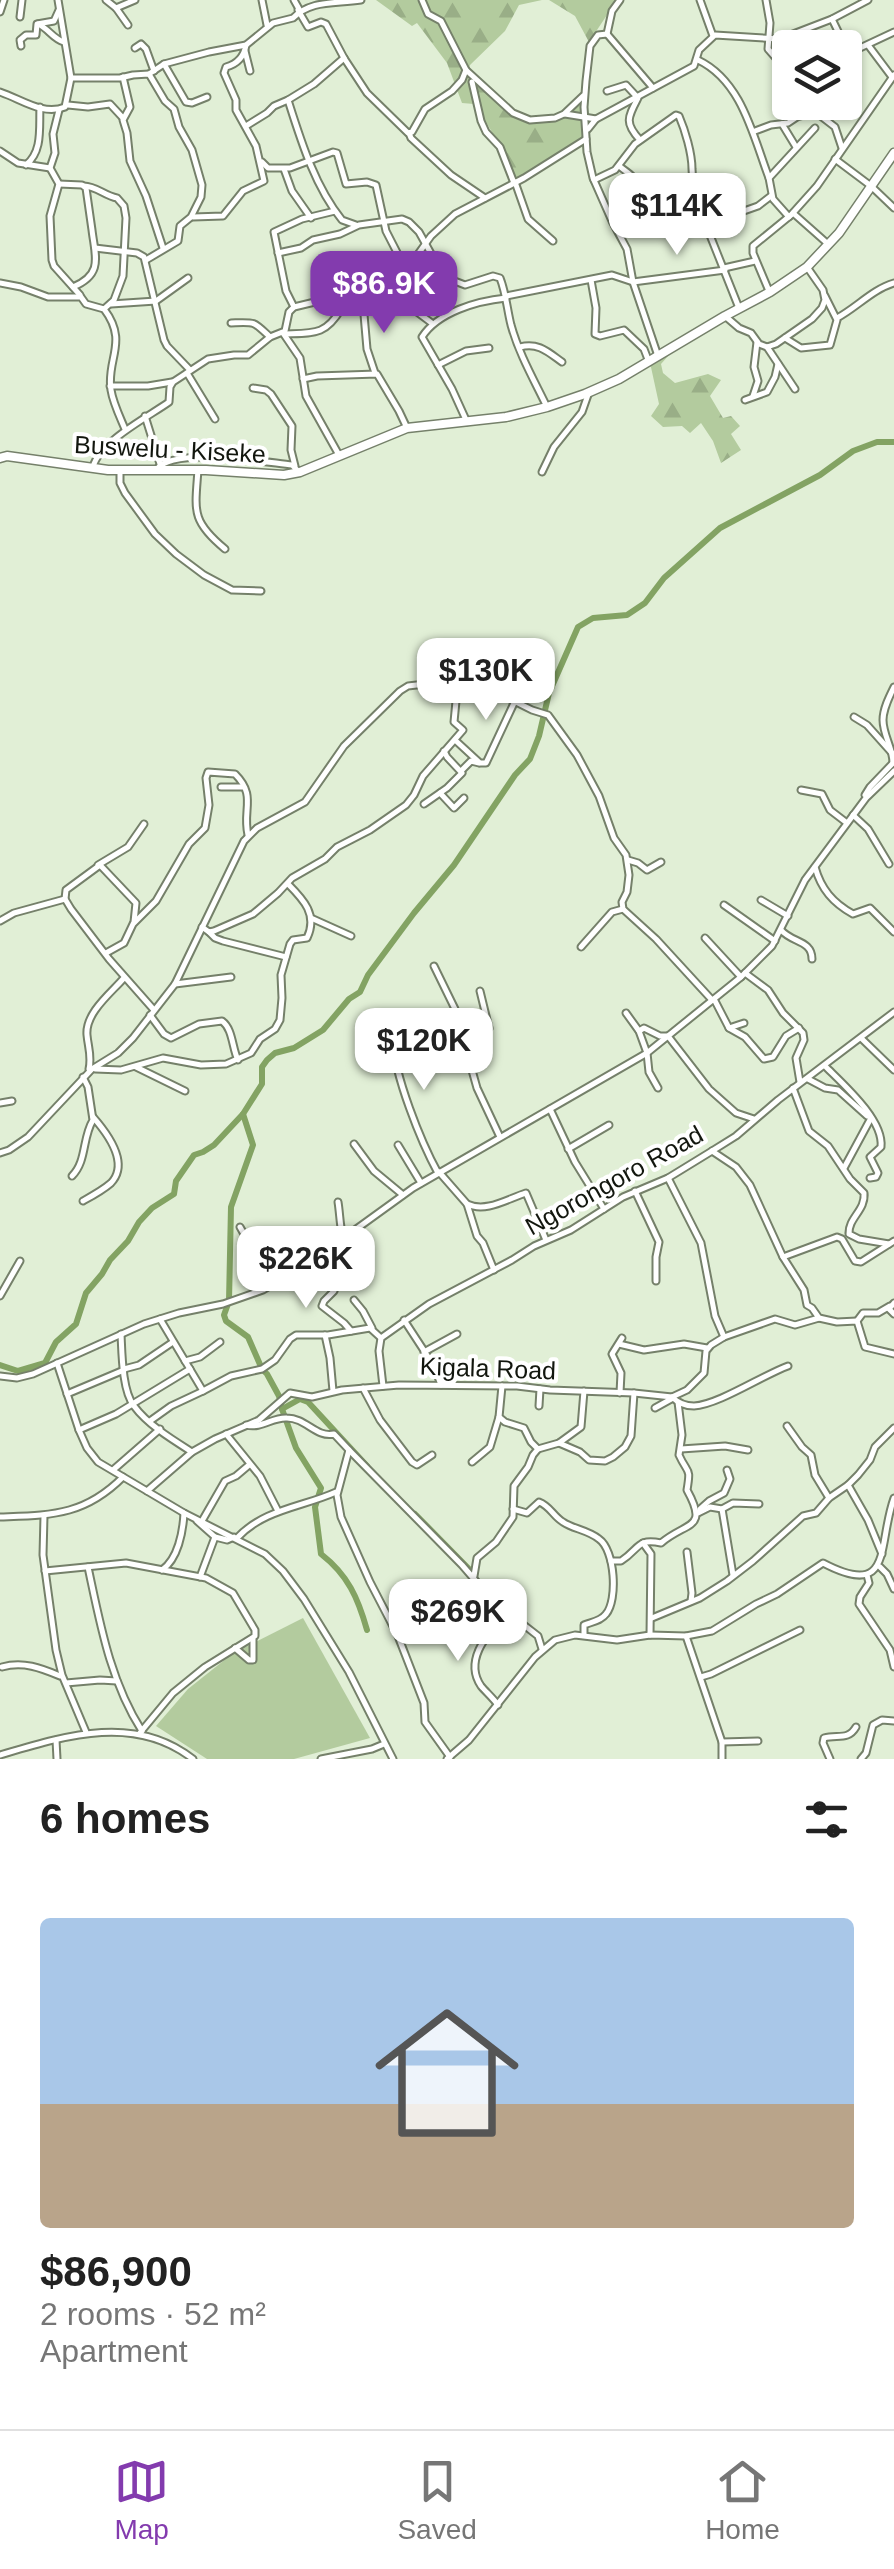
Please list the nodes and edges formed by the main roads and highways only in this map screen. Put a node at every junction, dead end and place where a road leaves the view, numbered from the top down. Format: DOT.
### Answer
graph roads {
  1 [pos="894,153"];
  2 [pos="891,167"];
  3 [pos="0,458"];
  1 -- 2 [label="main road, Buswelu - Kiseke"];
  2 -- 3 [label="main road, Buswelu - Kiseke"];
}
